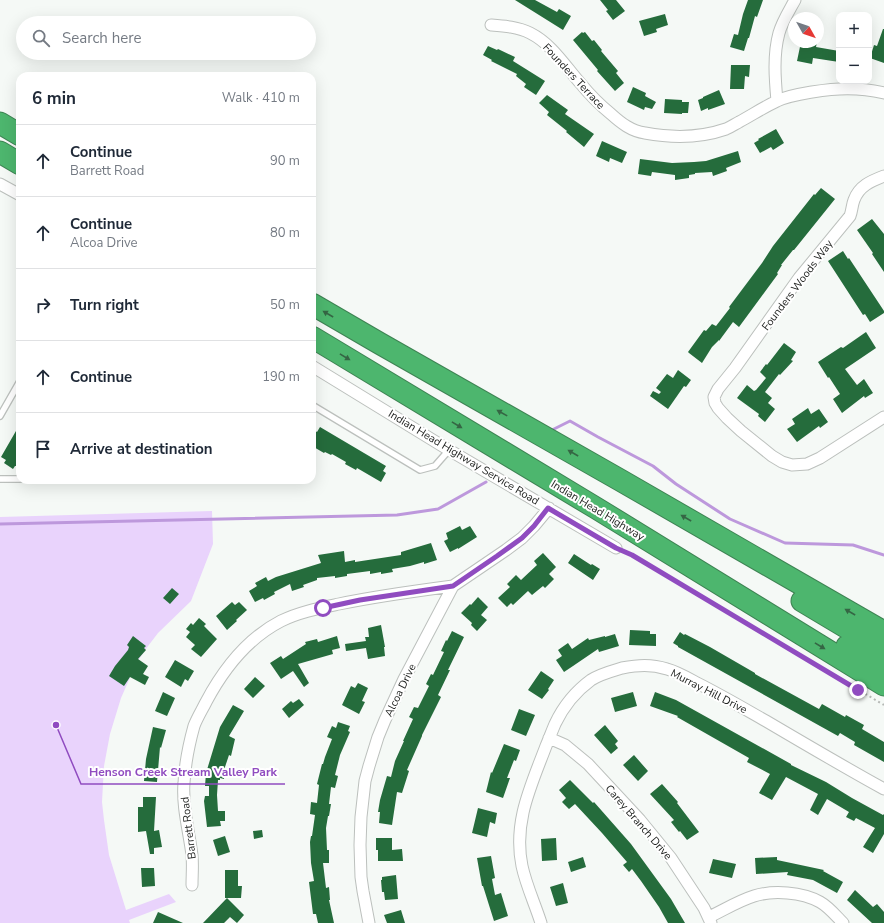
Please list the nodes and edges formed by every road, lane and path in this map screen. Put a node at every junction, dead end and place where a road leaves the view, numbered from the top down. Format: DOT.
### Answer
graph roads {
  1 [pos="795,0"];
  2 [pos="491,25"];
  3 [pos="884,93"];
  4 [pos="777,101"];
  5 [pos="0,123"];
  6 [pos="16,133"];
  7 [pos="0,152"];
  8 [pos="16,162"];
  9 [pos="884,176"];
  10 [pos="0,184"];
  11 [pos="16,193"];
  12 [pos="316,306"];
  13 [pos="316,339"];
  14 [pos="316,370"];
  15 [pos="16,388"];
  16 [pos="316,407"];
  17 [pos="0,416"];
  18 [pos="884,417"];
  19 [pos="450,450"];
  20 [pos="0,479"];
  21 [pos="16,479"];
  22 [pos="548,508"];
  23 [pos="596,508"];
  24 [pos="720,537"];
  25 [pos="616,548"];
  26 [pos="453,586"];
  27 [pos="884,632"];
  28 [pos="884,650"];
  29 [pos="884,667"];
  30 [pos="884,685"];
  31 [pos="884,705"];
  32 [pos="549,738"];
  33 [pos="884,789"];
  34 [pos="192,885"];
  35 [pos="710,920"];
  36 [pos="369,923"];
  37 [pos="541,923"];
  38 [pos="843,923"];
  1 -- 4 [label="street"];
  2 -- 4 [label="street, Founders Terrace"];
  3 -- 4 [label="street, Founders Terrace"];
  5 -- 6 [label="highway"];
  7 -- 8 [label="highway"];
  9 -- 18 [label="street, Founders Woods Way"];
  10 -- 11 [label="street"];
  24 -- 12 [label="highway, one-way"];
  13 -- 23 [label="highway, Indian Head Highway, one-way"];
  14 -- 19 [label="street, Indian Head Highway Service Road"];
  15 -- 17 [label="lane"];
  16 -- 19 [label="lane"];
  19 -- 22 [label="street, Indian Head Highway Service Road"];
  20 -- 21 [label="lane"];
  22 -- 25 [label="street, Indian Head Highway Service Road"];
  22 -- 26 [label="street, Alcoa Drive"];
  23 -- 29 [label="highway"];
  23 -- 30 [label="highway, Indian Head Highway, one-way"];
  27 -- 24 [label="highway, one-way"];
  24 -- 28 [label="highway"];
  25 -- 31 [label="path"];
  26 -- 34 [label="street, Barrett Road"];
  26 -- 36 [label="street, Alcoa Drive"];
  32 -- 33 [label="street, Murray Hill Drive"];
  32 -- 35 [label="street, Carey Branch Drive"];
  32 -- 37 [label="street, Murray Hill Drive"];
  35 -- 38 [label="street"];
}
